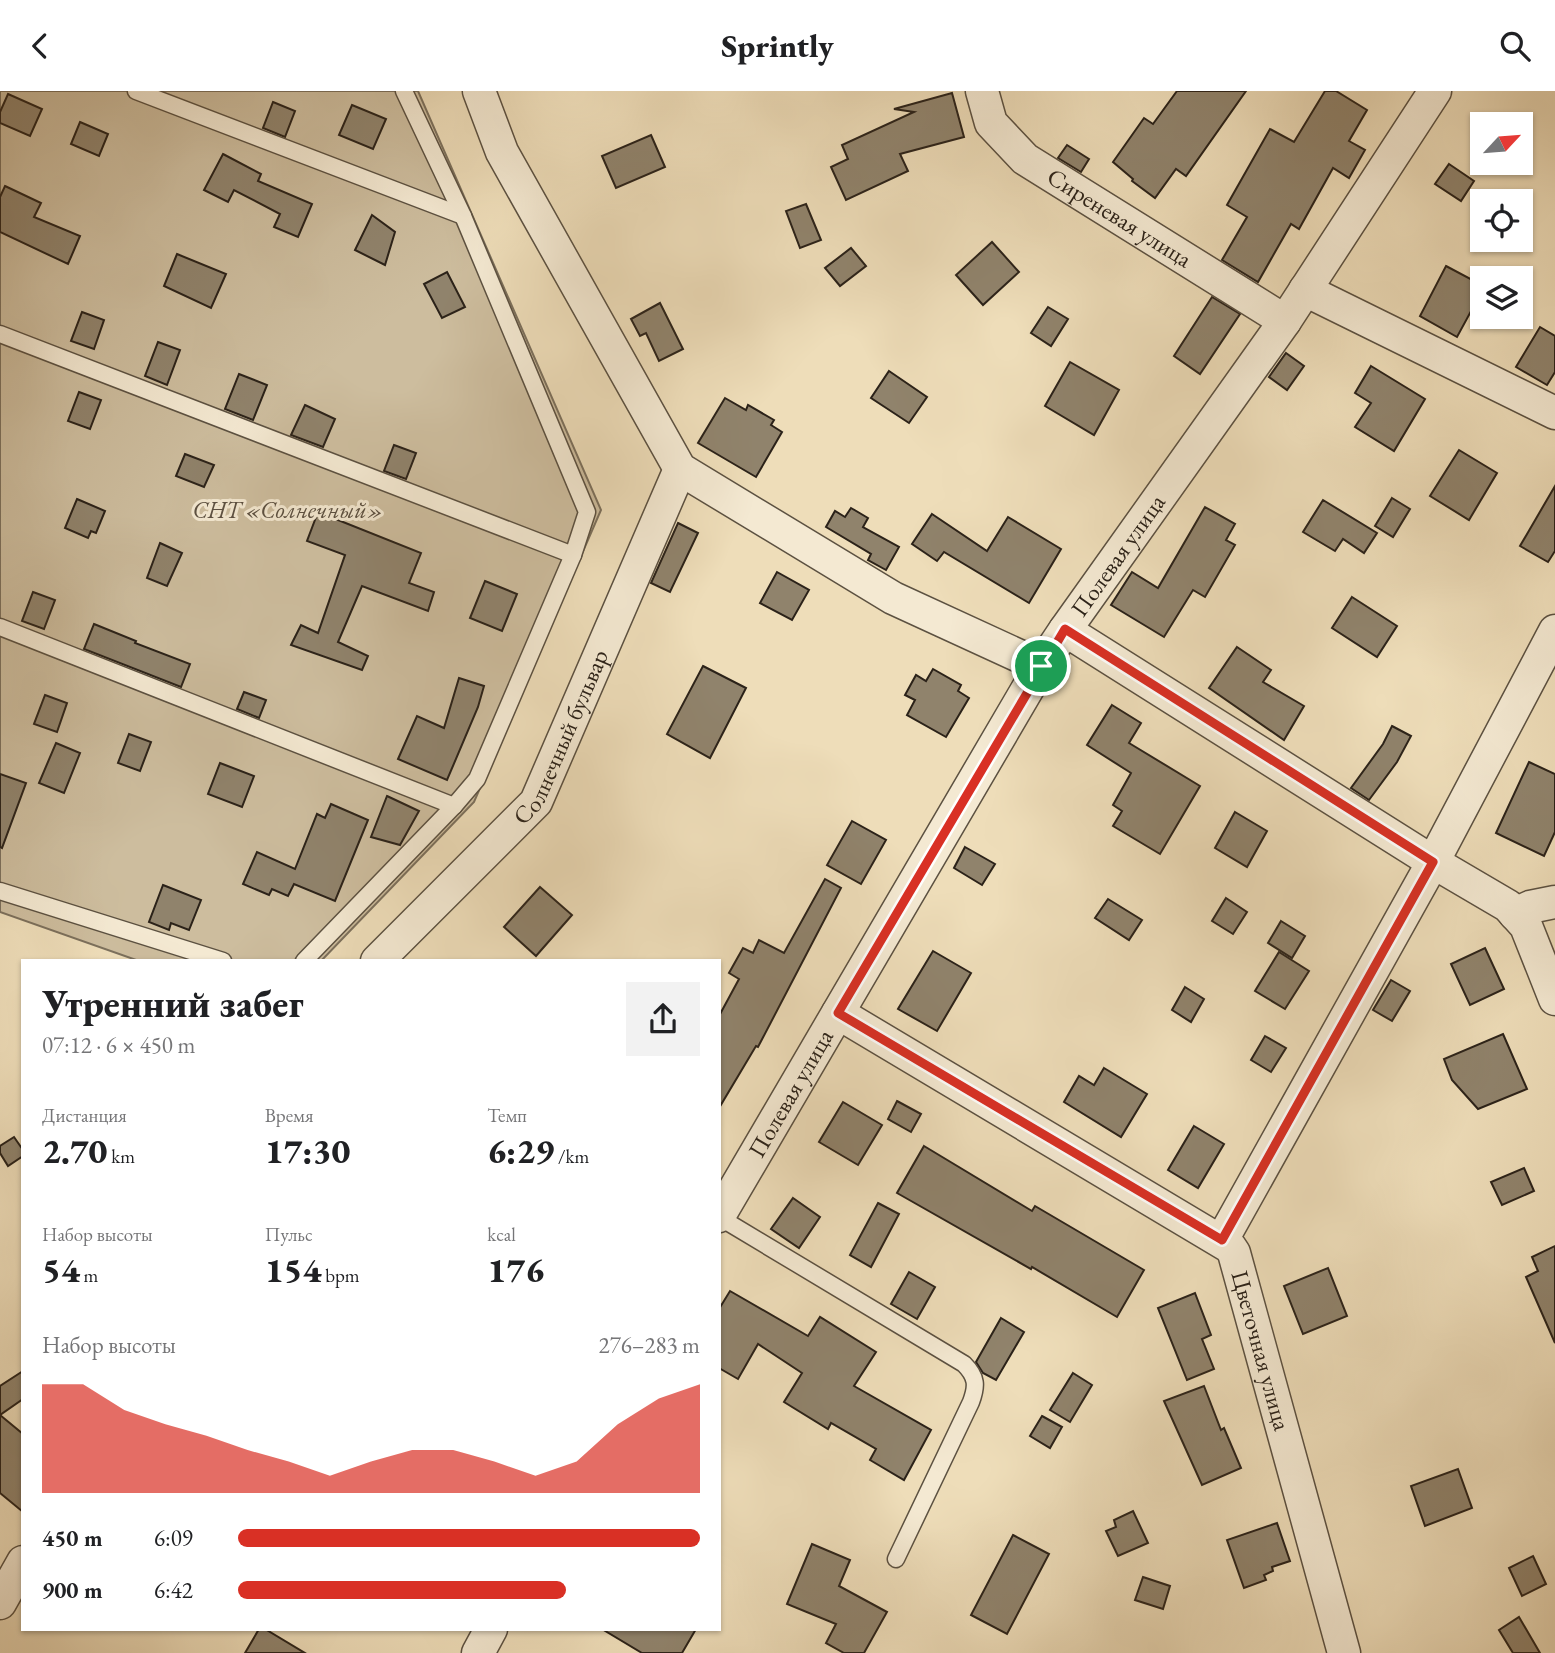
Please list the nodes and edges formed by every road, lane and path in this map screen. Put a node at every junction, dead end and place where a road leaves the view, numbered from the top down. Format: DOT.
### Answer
graph roads {
  1 [pos="136,91"];
  2 [pos="404,91"];
  3 [pos="479,91"];
  4 [pos="982,91"];
  5 [pos="1436,91"];
  6 [pos="463,216"];
  7 [pos="1305,290"];
  8 [pos="1285,321"];
  9 [pos="0,334"];
  10 [pos="1555,413"];
  11 [pos="680,469"];
  12 [pos="573,555"];
  13 [pos="0,627"];
  14 [pos="1065,629"];
  15 [pos="1555,631"];
  16 [pos="1041,666"];
  17 [pos="454,806"];
  18 [pos="1433,862"];
  19 [pos="0,891"];
  20 [pos="1555,902"];
  21 [pos="1515,913"];
  22 [pos="217,959"];
  23 [pos="306,959"];
  24 [pos="379,959"];
  25 [pos="1555,999"];
  26 [pos="838,1013"];
  27 [pos="721,1213"];
  28 [pos="721,1217"];
  29 [pos="1222,1240"];
  30 [pos="895,1559"];
  31 [pos="21,1565"];
  32 [pos="0,1602"];
  33 [pos="490,1631"];
  34 [pos="478,1653"];
  35 [pos="1344,1653"];
  1 -- 6 [label="lane"];
  2 -- 6 [label="lane"];
  3 -- 11 [label="street"];
  4 -- 8 [label="street, Сиреневая улица"];
  5 -- 7 [label="street, Полевая улица"];
  6 -- 12 [label="lane"];
  7 -- 8 [label="street, Полевая улица"];
  7 -- 10 [label="street"];
  8 -- 14 [label="street, Полевая улица"];
  9 -- 12 [label="lane"];
  11 -- 16 [label="street"];
  11 -- 24 [label="street, Солнечный бульвар"];
  12 -- 17 [label="lane"];
  13 -- 17 [label="lane"];
  14 -- 16 [label="street, Полевая улица"];
  14 -- 18 [label="street"];
  15 -- 18 [label="street"];
  16 -- 26 [label="street, Полевая улица"];
  17 -- 23 [label="lane"];
  18 -- 21 [label="street"];
  18 -- 29 [label="street"];
  19 -- 22 [label="lane"];
  20 -- 21 [label="street"];
  21 -- 25 [label="street"];
  26 -- 27 [label="street, Полевая улица"];
  26 -- 29 [label="street, Цветочная улица"];
  28 -- 30 [label="lane"];
  29 -- 35 [label="street, Цветочная улица"];
  31 -- 32 [label="street"];
  33 -- 34 [label="street"];
}
